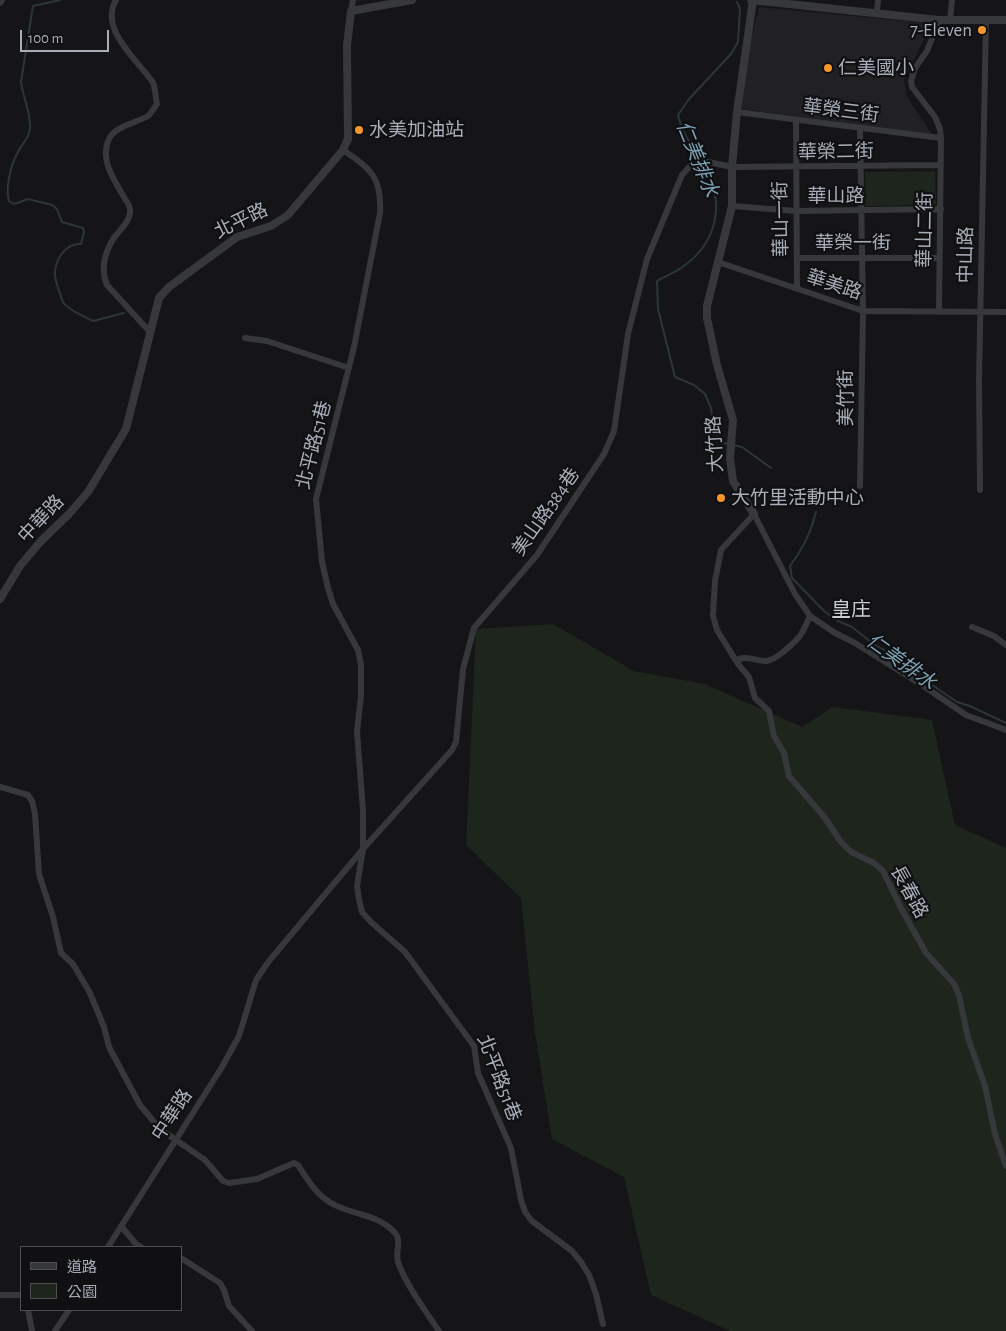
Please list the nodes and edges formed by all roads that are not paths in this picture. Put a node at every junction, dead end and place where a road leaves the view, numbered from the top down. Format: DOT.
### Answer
graph roads {
  1 [pos="116,0"];
  2 [pos="354,0"];
  3 [pos="412,0"];
  4 [pos="752,0"];
  5 [pos="878,0"];
  6 [pos="952,0"];
  7 [pos="351,12"];
  8 [pos="877,13"];
  9 [pos="939,20"];
  10 [pos="950,20"];
  11 [pos="986,20"];
  12 [pos="1006,20"];
  13 [pos="737,112"];
  14 [pos="796,120"];
  15 [pos="860,128"];
  16 [pos="941,138"];
  17 [pos="343,150"];
  18 [pos="699,162"];
  19 [pos="941,165"];
  20 [pos="732,167"];
  21 [pos="861,167"];
  22 [pos="796,168"];
  23 [pos="732,206"];
  24 [pos="941,209"];
  25 [pos="796,211"];
  26 [pos="861,211"];
  27 [pos="797,258"];
  28 [pos="862,258"];
  29 [pos="939,258"];
  30 [pos="718,262"];
  31 [pos="797,288"];
  32 [pos="863,311"];
  33 [pos="939,312"];
  34 [pos="980,312"];
  35 [pos="1006,312"];
  36 [pos="150,332"];
  37 [pos="245,338"];
  38 [pos="349,368"];
  39 [pos="107,462"];
  40 [pos="860,486"];
  41 [pos="980,490"];
  42 [pos="754,514"];
  43 [pos="0,599"];
  44 [pos="810,616"];
  45 [pos="972,627"];
  46 [pos="1006,645"];
  47 [pos="738,664"];
  48 [pos="1006,730"];
  49 [pos="0,787"];
  50 [pos="363,849"];
  51 [pos="175,1140"];
  52 [pos="1006,1166"];
  53 [pos="121,1226"];
  54 [pos="109,1246"];
  55 [pos="139,1246"];
  56 [pos="182,1259"];
  57 [pos="0,1295"];
  58 [pos="20,1295"];
  59 [pos="28,1311"];
  60 [pos="68,1311"];
  61 [pos="603,1324"];
  62 [pos="32,1331"];
  63 [pos="55,1331"];
  64 [pos="252,1331"];
  65 [pos="439,1331"];
  1 -- 36 [label="street"];
  2 -- 7 [label="street, 北平路"];
  3 -- 7 [label="street"];
  4 -- 8 [label="street"];
  4 -- 13 [label="street, 大竹路"];
  5 -- 8 [label="street"];
  6 -- 10 [label="street"];
  7 -- 17 [label="street, 北平路"];
  8 -- 9 [label="street"];
  9 -- 10 [label="street"];
  9 -- 16 [label="street, 華山二街"];
  10 -- 11 [label="street"];
  11 -- 12 [label="street"];
  11 -- 34 [label="street, 中山路"];
  13 -- 14 [label="street, 華榮三街"];
  13 -- 20 [label="street, 大竹路"];
  14 -- 15 [label="street, 華榮三街"];
  14 -- 22 [label="street, 華山一街"];
  15 -- 16 [label="street, 華榮三街"];
  15 -- 21 [label="street, 美竹街"];
  16 -- 19 [label="street, 華山二街"];
  17 -- 36 [label="street, 北平路"];
  17 -- 38 [label="street, 北平路51巷"];
  18 -- 20 [label="street, 華榮二街"];
  18 -- 50 [label="street, 美山路384巷"];
  19 -- 21 [label="street, 華榮二街"];
  19 -- 24 [label="street, 華山二街"];
  20 -- 22 [label="street, 華榮二街"];
  20 -- 23 [label="street, 大竹路"];
  21 -- 22 [label="street, 華榮二街"];
  21 -- 26 [label="street, 美竹街"];
  22 -- 25 [label="street, 華山一街"];
  23 -- 25 [label="street, 華山路"];
  23 -- 30 [label="street, 大竹路"];
  24 -- 26 [label="street, 華山路"];
  24 -- 29 [label="street, 華山二街"];
  25 -- 26 [label="street, 華山路"];
  25 -- 27 [label="street, 華山一街"];
  26 -- 28 [label="street, 美竹街"];
  27 -- 28 [label="street, 華榮一街"];
  27 -- 31 [label="street, 華山一街"];
  28 -- 29 [label="street, 華榮一街"];
  28 -- 32 [label="street, 美竹街"];
  29 -- 33 [label="street, 華山二街"];
  30 -- 31 [label="street, 華美路"];
  30 -- 42 [label="street, 大竹路"];
  31 -- 32 [label="street, 華美路"];
  32 -- 33 [label="street, 華美路"];
  32 -- 40 [label="street, 美竹街"];
  33 -- 34 [label="street, 華美路"];
  34 -- 35 [label="street, 華美路"];
  34 -- 41 [label="street, 中山路"];
  36 -- 39 [label="street, 北平路"];
  37 -- 38 [label="street"];
  38 -- 50 [label="street, 北平路51巷"];
  39 -- 43 [label="street, 中華路"];
  42 -- 44 [label="street, 大竹路"];
  42 -- 47 [label="street, 長春路"];
  44 -- 47 [label="street"];
  44 -- 48 [label="street, 大竹路"];
  45 -- 46 [label="street"];
  47 -- 52 [label="street, 長春路"];
  49 -- 51 [label="street"];
  50 -- 51 [label="street, 中華路"];
  50 -- 61 [label="street, 北平路51巷"];
  51 -- 53 [label="street, 中華路"];
  51 -- 65 [label="street"];
  53 -- 54 [label="street, 中華路"];
  53 -- 55 [label="street"];
  56 -- 64 [label="street"];
  57 -- 58 [label="street"];
  59 -- 62 [label="street"];
  60 -- 63 [label="street"];
}
